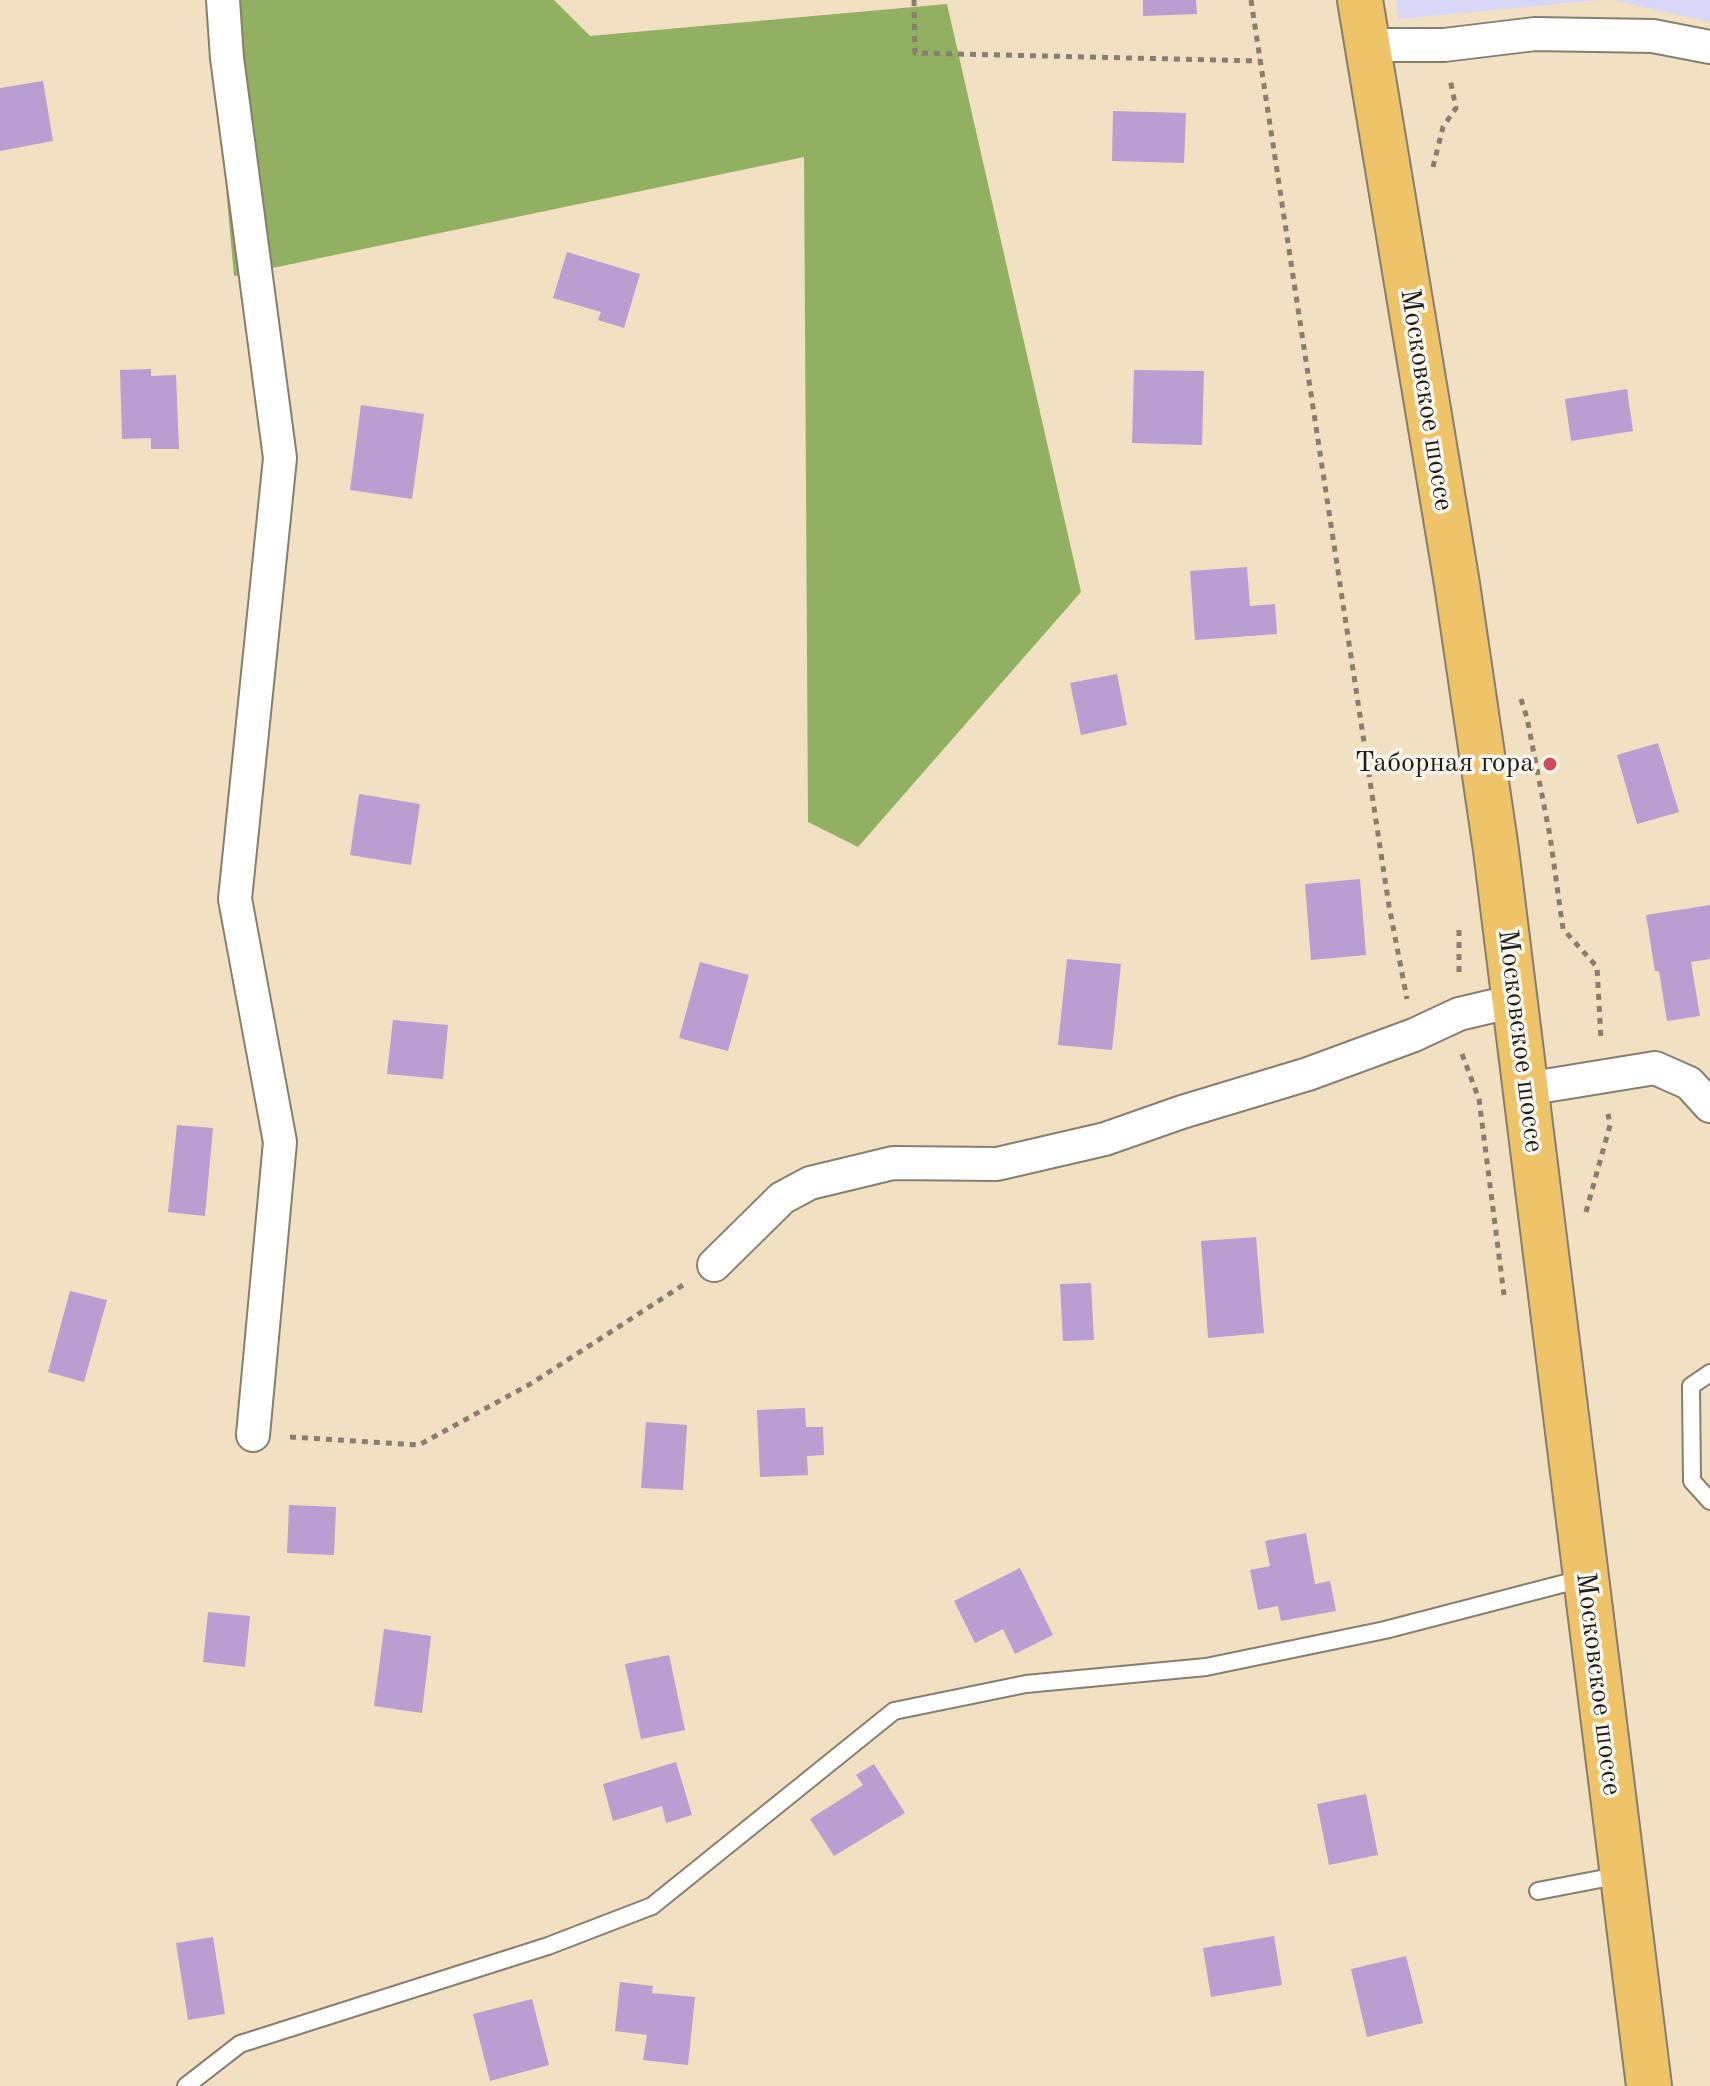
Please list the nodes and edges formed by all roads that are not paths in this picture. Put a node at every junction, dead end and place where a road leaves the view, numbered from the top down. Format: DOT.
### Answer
graph roads {
  1 [pos="223,0"];
  2 [pos="1360,0"];
  3 [pos="1367,45"];
  4 [pos="1710,47"];
  5 [pos="1514,1001"];
  6 [pos="1526,1089"];
  7 [pos="1710,1106"];
  8 [pos="714,1265"];
  9 [pos="1710,1373"];
  10 [pos="253,1435"];
  11 [pos="1710,1501"];
  12 [pos="1585,1578"];
  13 [pos="1622,1875"];
  14 [pos="1538,1891"];
  15 [pos="186,2086"];
  16 [pos="1649,2086"];
  1 -- 10 [label="street"];
  2 -- 3 [label="main road, Московское шоссе"];
  3 -- 4 [label="street"];
  3 -- 5 [label="main road, Московское шоссе"];
  5 -- 6 [label="main road, Московское шоссе"];
  5 -- 8 [label="street"];
  6 -- 7 [label="street"];
  6 -- 12 [label="main road, Московское шоссе"];
  9 -- 11 [label="lane"];
  12 -- 13 [label="main road, Московское шоссе"];
  12 -- 15 [label="lane"];
  13 -- 14 [label="lane"];
  13 -- 16 [label="main road, Московское шоссе"];
}
